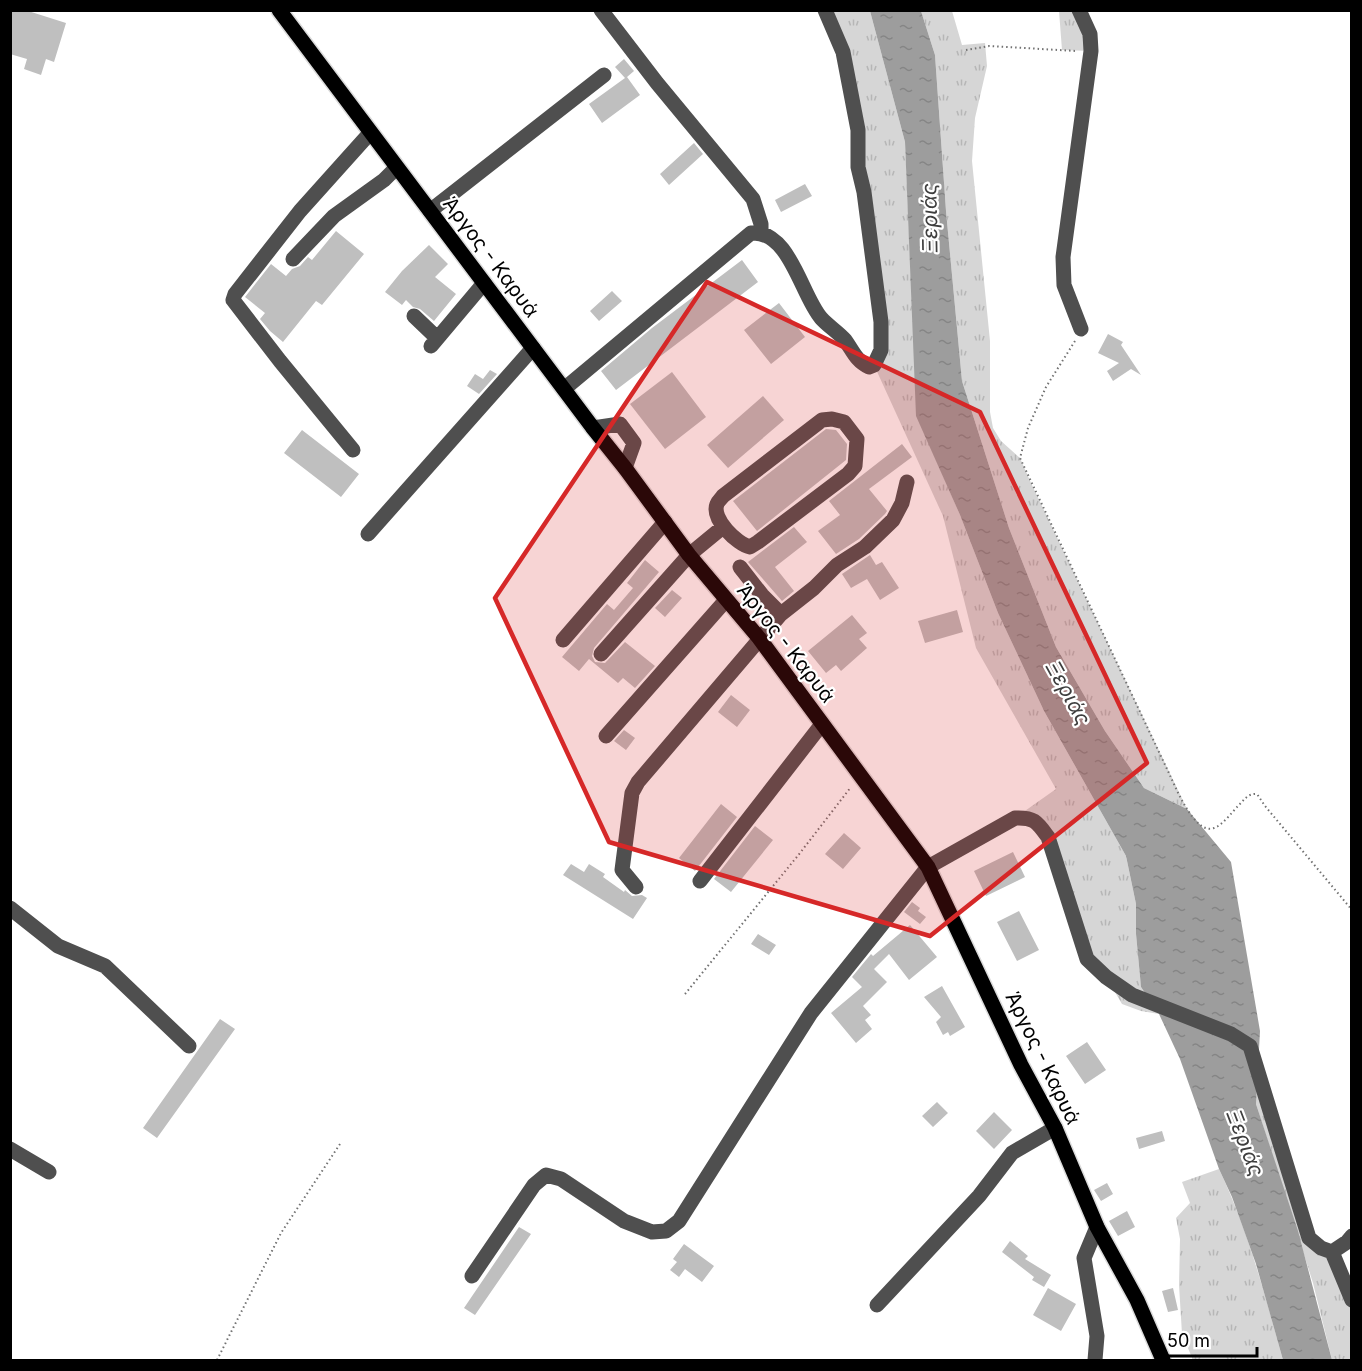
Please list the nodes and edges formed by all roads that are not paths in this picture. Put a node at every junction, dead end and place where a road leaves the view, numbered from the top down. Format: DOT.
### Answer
graph roads {
  1 [pos="279,10"];
  2 [pos="601,10"];
  3 [pos="825,10"];
  4 [pos="1078,10"];
  5 [pos="604,75"];
  6 [pos="370,133"];
  7 [pos="396,168"];
  8 [pos="430,211"];
  9 [pos="761,232"];
  10 [pos="293,259"];
  11 [pos="484,283"];
  12 [pos="414,316"];
  13 [pos="1081,329"];
  14 [pos="533,348"];
  15 [pos="564,389"];
  16 [pos="593,428"];
  17 [pos="353,450"];
  18 [pos="625,468"];
  19 [pos="907,482"];
  20 [pos="665,522"];
  21 [pos="723,527"];
  22 [pos="368,534"];
  23 [pos="689,555"];
  24 [pos="740,567"];
  25 [pos="726,600"];
  26 [pos="781,614"];
  27 [pos="759,638"];
  28 [pos="563,640"];
  29 [pos="601,654"];
  30 [pos="822,724"];
  31 [pos="606,736"];
  32 [pos="928,867"];
  33 [pos="700,881"];
  34 [pos="636,887"];
  35 [pos="10,908"];
  36 [pos="189,1046"];
  37 [pos="1055,1128"];
  38 [pos="10,1149"];
  39 [pos="49,1173"];
  40 [pos="1097,1227"];
  41 [pos="1352,1236"];
  42 [pos="1332,1252"];
  43 [pos="472,1276"];
  44 [pos="1352,1300"];
  45 [pos="877,1305"];
  46 [pos="1095,1360"];
  47 [pos="1163,1360"];
  1 -- 6 [label="main road, Άργος - Καρυά"];
  2 -- 9 [label="street"];
  3 -- 9 [label="street"];
  4 -- 13 [label="street"];
  5 -- 8 [label="street"];
  6 -- 7 [label="main road, Άργος - Καρυά"];
  6 -- 17 [label="street"];
  7 -- 8 [label="main road, Άργος - Καρυά"];
  7 -- 10 [label="street"];
  8 -- 11 [label="main road, Άργος - Καρυά"];
  9 -- 15 [label="street"];
  11 -- 12 [label="street"];
  11 -- 14 [label="main road, Άργος - Καρυά"];
  14 -- 15 [label="main road, Άργος - Καρυά"];
  14 -- 22 [label="street"];
  15 -- 16 [label="main road, Άργος - Καρυά"];
  16 -- 18 [label="main road, Άργος - Καρυά"];
  16 -- 18 [label="street"];
  18 -- 20 [label="main road, Άργος - Καρυά"];
  19 -- 26 [label="street"];
  20 -- 23 [label="main road, Άργος - Καρυά"];
  20 -- 28 [label="street"];
  21 -- 21 [label="street"];
  21 -- 23 [label="street"];
  23 -- 25 [label="main road, Άργος - Καρυά"];
  23 -- 29 [label="street"];
  24 -- 26 [label="street"];
  25 -- 27 [label="main road, Άργος - Καρυά"];
  25 -- 31 [label="street"];
  26 -- 27 [label="street"];
  27 -- 30 [label="main road, Άργος - Καρυά"];
  27 -- 34 [label="street"];
  30 -- 32 [label="main road, Άργος - Καρυά"];
  30 -- 33 [label="street"];
  32 -- 37 [label="main road, Άργος - Καρυά"];
  32 -- 42 [label="street"];
  32 -- 43 [label="street"];
  35 -- 36 [label="street"];
  37 -- 40 [label="main road, Άργος - Καρυά"];
  37 -- 45 [label="street"];
  38 -- 39 [label="street"];
  40 -- 46 [label="street"];
  40 -- 47 [label="main road, Άργος - Καρυά"];
  41 -- 42 [label="street"];
  42 -- 44 [label="street"];
}
